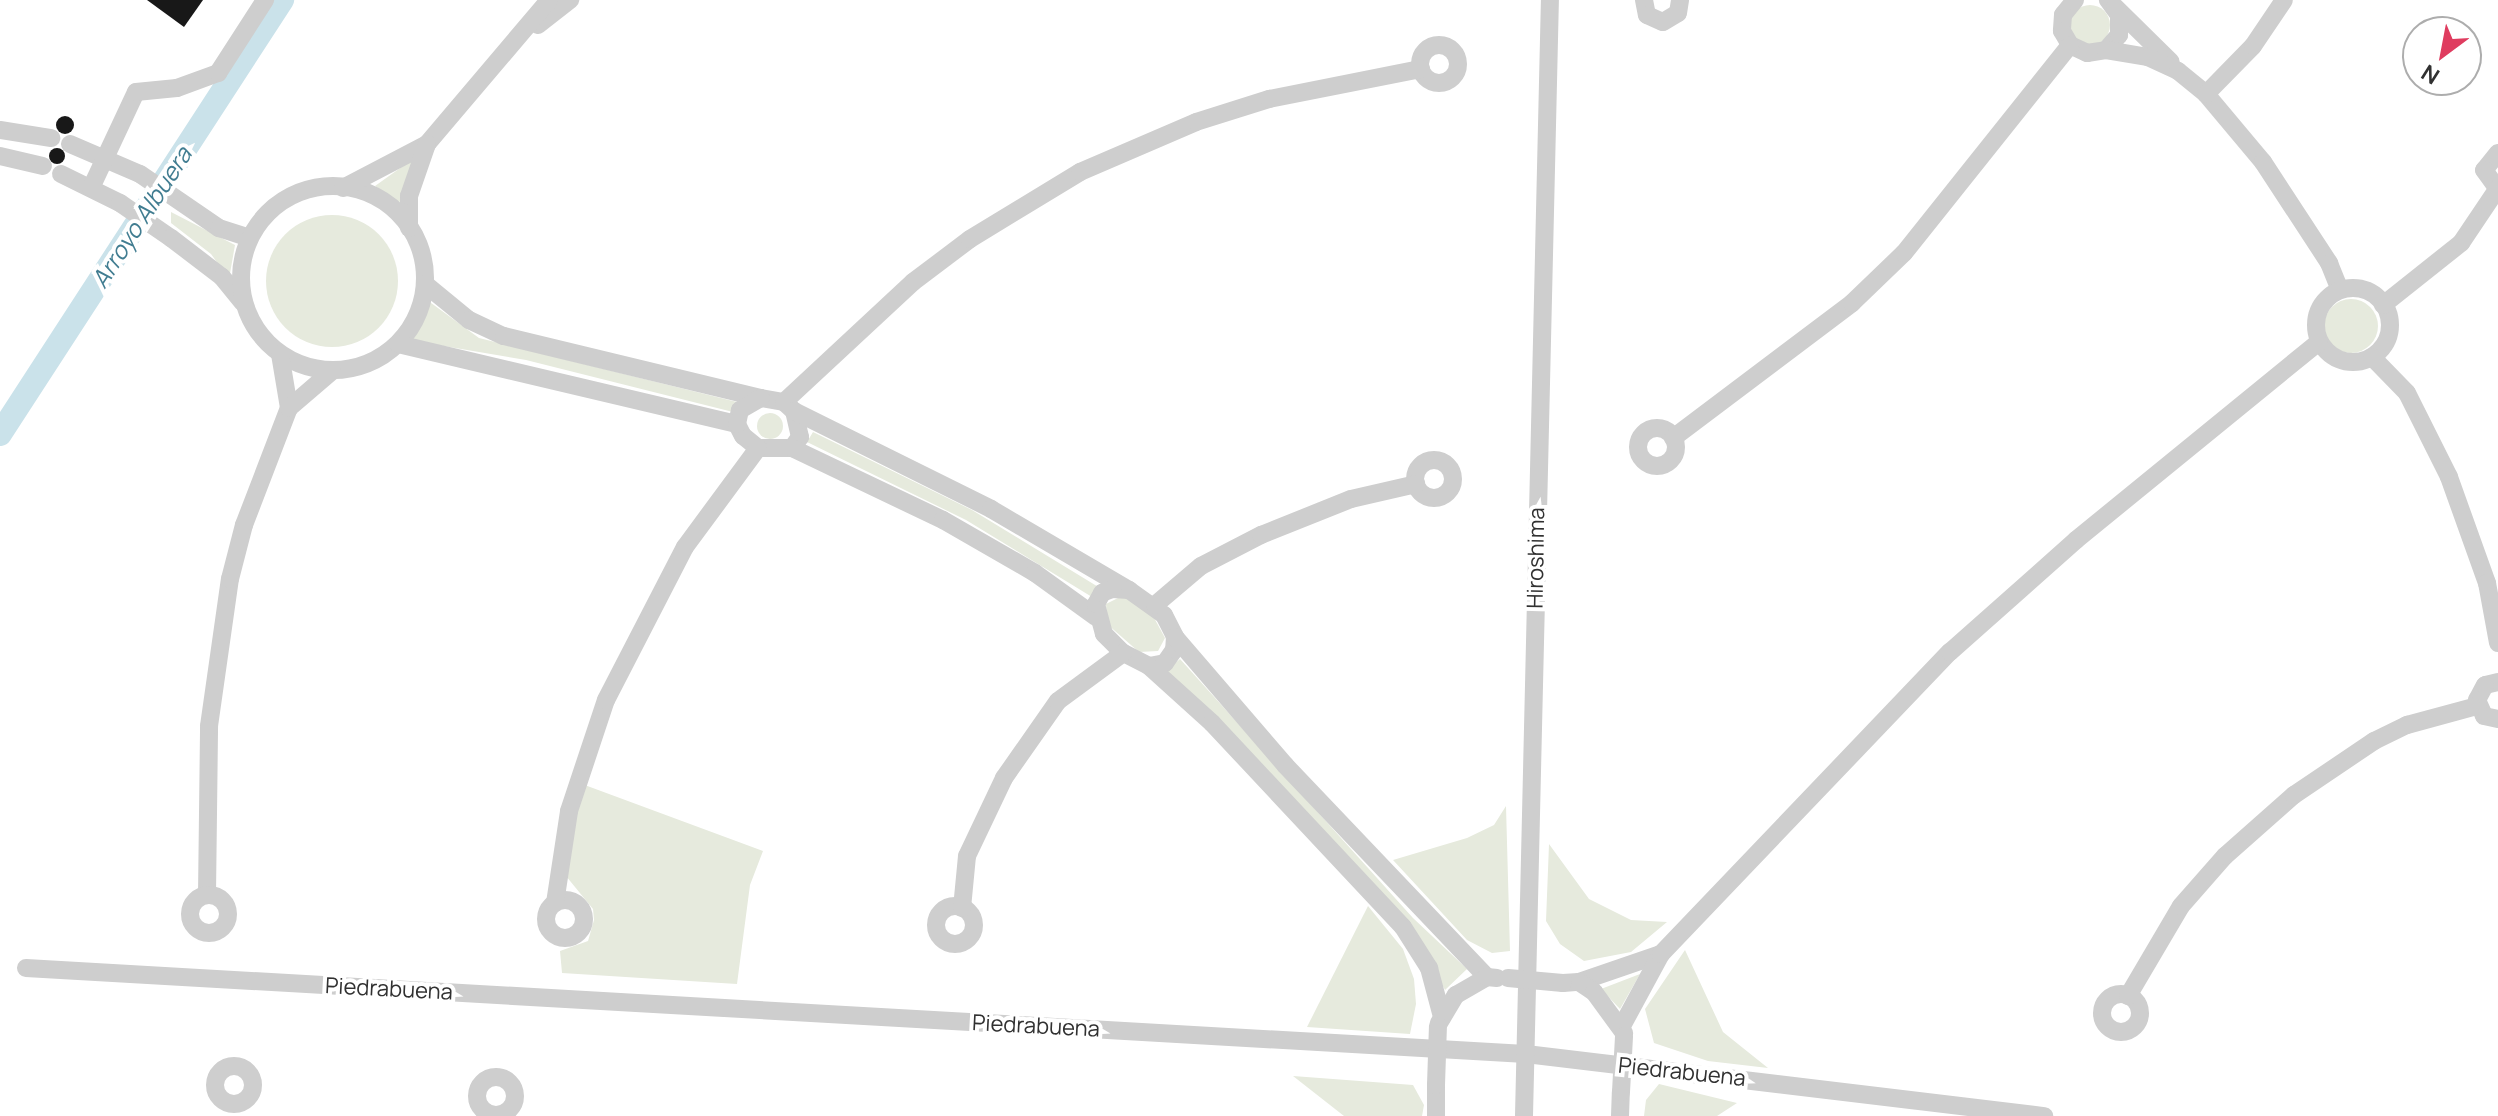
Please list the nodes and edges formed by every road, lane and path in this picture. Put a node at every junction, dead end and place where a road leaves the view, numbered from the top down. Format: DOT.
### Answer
graph roads {
  1 [pos="265,0"];
  2 [pos="549,0"];
  3 [pos="570,0"];
  4 [pos="1550,0"];
  5 [pos="1644,0"];
  6 [pos="1680,0"];
  7 [pos="2284,0"];
  8 [pos="2111,3"];
  9 [pos="2066,5"];
  10 [pos="523,36"];
  11 [pos="2070,45"];
  12 [pos="2106,50"];
  13 [pos="1421,69"];
  14 [pos="2178,71"];
  15 [pos="2206,94"];
  16 [pos="0,130"];
  17 [pos="51,138"];
  18 [pos="70,144"];
  19 [pos="427,144"];
  20 [pos="2498,153"];
  21 [pos="0,156"];
  22 [pos="104,156"];
  23 [pos="43,166"];
  24 [pos="61,174"];
  25 [pos="91,188"];
  26 [pos="343,188"];
  27 [pos="2498,188"];
  28 [pos="409,228"];
  29 [pos="249,238"];
  30 [pos="425,284"];
  31 [pos="2340,290"];
  32 [pos="243,304"];
  33 [pos="2383,305"];
  34 [pos="2319,342"];
  35 [pos="398,344"];
  36 [pos="280,354"];
  37 [pos="2372,357"];
  38 [pos="332,371"];
  39 [pos="761,398"];
  40 [pos="789,407"];
  41 [pos="289,408"];
  42 [pos="737,424"];
  43 [pos="1673,438"];
  44 [pos="758,448"];
  45 [pos="792,448"];
  46 [pos="1416,484"];
  47 [pos="1129,590"];
  48 [pos="1155,605"];
  49 [pos="1096,617"];
  50 [pos="1175,637"];
  51 [pos="2498,643"];
  52 [pos="1123,653"];
  53 [pos="1149,666"];
  54 [pos="2498,682"];
  55 [pos="2477,706"];
  56 [pos="2498,719"];
  57 [pos="207,895"];
  58 [pos="555,903"];
  59 [pos="962,908"];
  60 [pos="1661,954"];
  61 [pos="26,968"];
  62 [pos="1487,977"];
  63 [pos="1571,983"];
  64 [pos="2128,996"];
  65 [pos="1440,1022"];
  66 [pos="1623,1031"];
  67 [pos="1526,1054"];
  68 [pos="1622,1115"];
  69 [pos="1436,1116"];
  70 [pos="1524,1116"];
  71 [pos="2044,1116"];
  1 -- 22 [label="street"];
  2 -- 10 [label="street"];
  3 -- 10 [label="street"];
  4 -- 67 [label="street, Hiroshima"];
  5 -- 6 [label="street"];
  7 -- 15 [label="street"];
  8 -- 12 [label="street"];
  8 -- 14 [label="street"];
  9 -- 11 [label="street"];
  10 -- 19 [label="street"];
  11 -- 12 [label="street"];
  11 -- 43 [label="street"];
  12 -- 14 [label="street"];
  13 -- 40 [label="street"];
  14 -- 15 [label="street"];
  15 -- 31 [label="street"];
  16 -- 17 [label="street"];
  18 -- 22 [label="street"];
  19 -- 26 [label="street"];
  19 -- 28 [label="street"];
  20 -- 27 [label="street"];
  21 -- 23 [label="street"];
  22 -- 25 [label="street"];
  22 -- 29 [label="street"];
  24 -- 25 [label="street"];
  25 -- 32 [label="street"];
  26 -- 28 [label="street"];
  26 -- 29 [label="street"];
  27 -- 33 [label="street"];
  28 -- 30 [label="street"];
  29 -- 32 [label="street"];
  30 -- 35 [label="street"];
  30 -- 39 [label="street"];
  31 -- 33 [label="street"];
  31 -- 34 [label="street"];
  32 -- 36 [label="street"];
  33 -- 37 [label="street"];
  34 -- 37 [label="street"];
  34 -- 60 [label="street"];
  35 -- 38 [label="street"];
  35 -- 42 [label="street"];
  36 -- 38 [label="street"];
  36 -- 41 [label="street"];
  37 -- 51 [label="street"];
  38 -- 41 [label="street"];
  39 -- 40 [label="street"];
  39 -- 42 [label="street"];
  40 -- 45 [label="street"];
  40 -- 47 [label="street"];
  41 -- 57 [label="street"];
  42 -- 44 [label="street"];
  44 -- 45 [label="street"];
  44 -- 58 [label="street"];
  45 -- 49 [label="street"];
  46 -- 48 [label="street"];
  47 -- 48 [label="street"];
  47 -- 49 [label="street"];
  48 -- 50 [label="street"];
  49 -- 52 [label="street"];
  50 -- 53 [label="street"];
  50 -- 62 [label="street"];
  52 -- 53 [label="street"];
  52 -- 59 [label="street"];
  53 -- 65 [label="street"];
  54 -- 55 [label="street"];
  55 -- 56 [label="street"];
  55 -- 64 [label="street"];
  60 -- 63 [label="street"];
  60 -- 66 [label="street"];
  61 -- 67 [label="street, Piedrabuena"];
  62 -- 63 [label="street, bridge"];
  62 -- 65 [label="street"];
  63 -- 66 [label="street"];
  65 -- 69 [label="street, bridge"];
  66 -- 68 [label="street, bridge"];
  67 -- 70 [label="street, Hiroshima"];
  67 -- 71 [label="street, Piedrabuena"];
}
